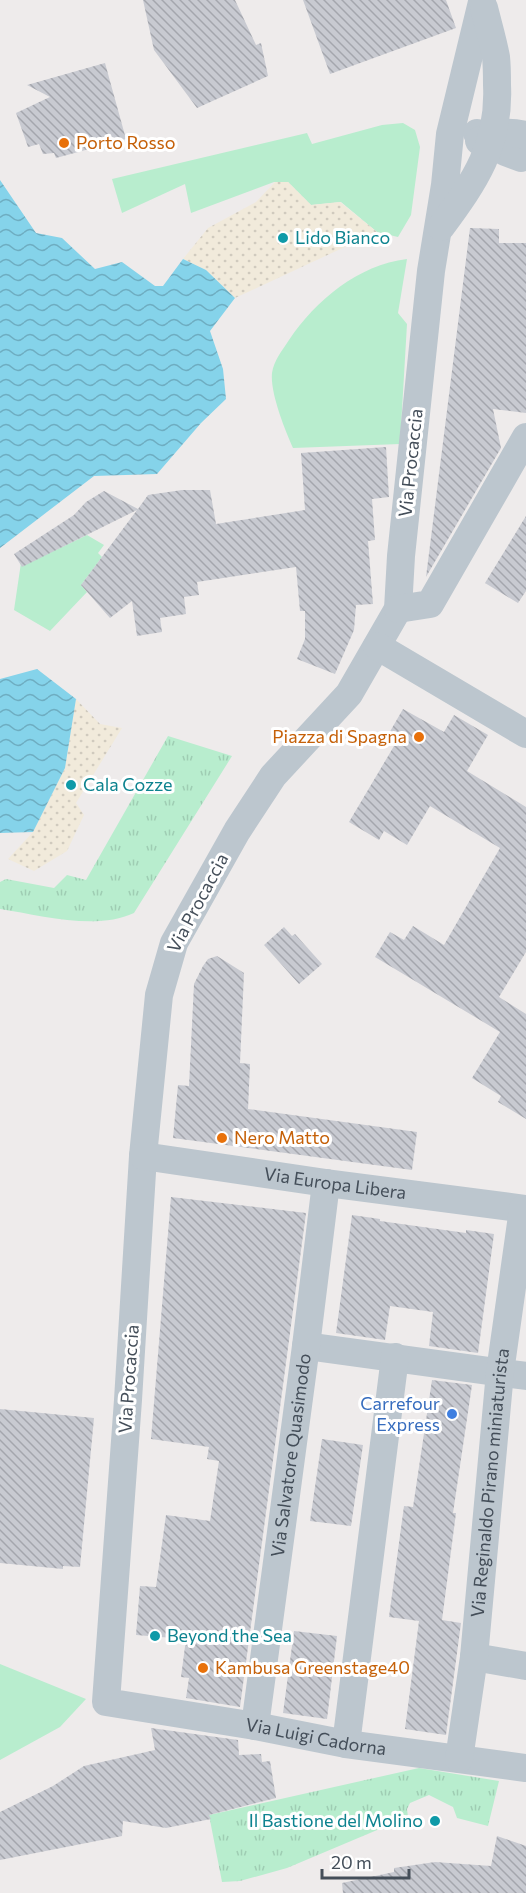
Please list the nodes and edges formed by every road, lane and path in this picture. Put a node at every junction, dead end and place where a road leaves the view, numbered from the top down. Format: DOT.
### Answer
graph roads {
  1 [pos="482,1"];
  2 [pos="498,96"];
  3 [pos="457,105"];
  4 [pos="489,139"];
  5 [pos="525,146"];
  6 [pos="446,173"];
  7 [pos="465,194"];
  8 [pos="437,231"];
  9 [pos="523,451"];
  10 [pos="398,609"];
  11 [pos="376,646"];
  12 [pos="526,734"];
  13 [pos="142,1156"];
  14 [pos="326,1183"];
  15 [pos="525,1209"];
  16 [pos="306,1346"];
  17 [pos="394,1358"];
  18 [pos="513,1374"];
  19 [pos="474,1657"];
  20 [pos="526,1666"];
  21 [pos="106,1702"];
  22 [pos="255,1726"];
  23 [pos="346,1744"];
  24 [pos="459,1759"];
  25 [pos="526,1768"];
  1 -- 2 [label="street, Via Procaccia"];
  1 -- 3 [label="street, Via Procaccia"];
  2 -- 4 [label="street, Via Procaccia"];
  2 -- 5 [label="street"];
  3 -- 4 [label="street"];
  3 -- 6 [label="street, Via Procaccia"];
  4 -- 5 [label="street"];
  4 -- 6 [label="street"];
  4 -- 7 [label="street, Via Procaccia"];
  5 -- 7 [label="street"];
  6 -- 8 [label="street, Via Procaccia"];
  7 -- 8 [label="street, Via Procaccia"];
  8 -- 10 [label="street, Via Procaccia"];
  9 -- 10 [label="street"];
  10 -- 11 [label="street, Via Procaccia"];
  11 -- 12 [label="street"];
  11 -- 13 [label="street, Via Procaccia"];
  13 -- 14 [label="street, Via Europa Libera"];
  13 -- 21 [label="street, Via Procaccia"];
  14 -- 15 [label="street, Via Europa Libera"];
  14 -- 16 [label="street, Via Salvatore Quasimodo"];
  15 -- 18 [label="street, Via Reginaldo Pirano miniaturista"];
  16 -- 17 [label="street"];
  16 -- 22 [label="street, Via Salvatore Quasimodo"];
  17 -- 18 [label="street"];
  17 -- 23 [label="street"];
  18 -- 19 [label="street, Via Reginaldo Pirano miniaturista"];
  19 -- 20 [label="street"];
  19 -- 24 [label="street, Via Reginaldo Pirano miniaturista"];
  21 -- 22 [label="street, Via Luigi Cadorna"];
  22 -- 23 [label="street, Via Luigi Cadorna"];
  23 -- 24 [label="street, Via Luigi Cadorna"];
  24 -- 25 [label="street, Via Luigi Cadorna"];
}
